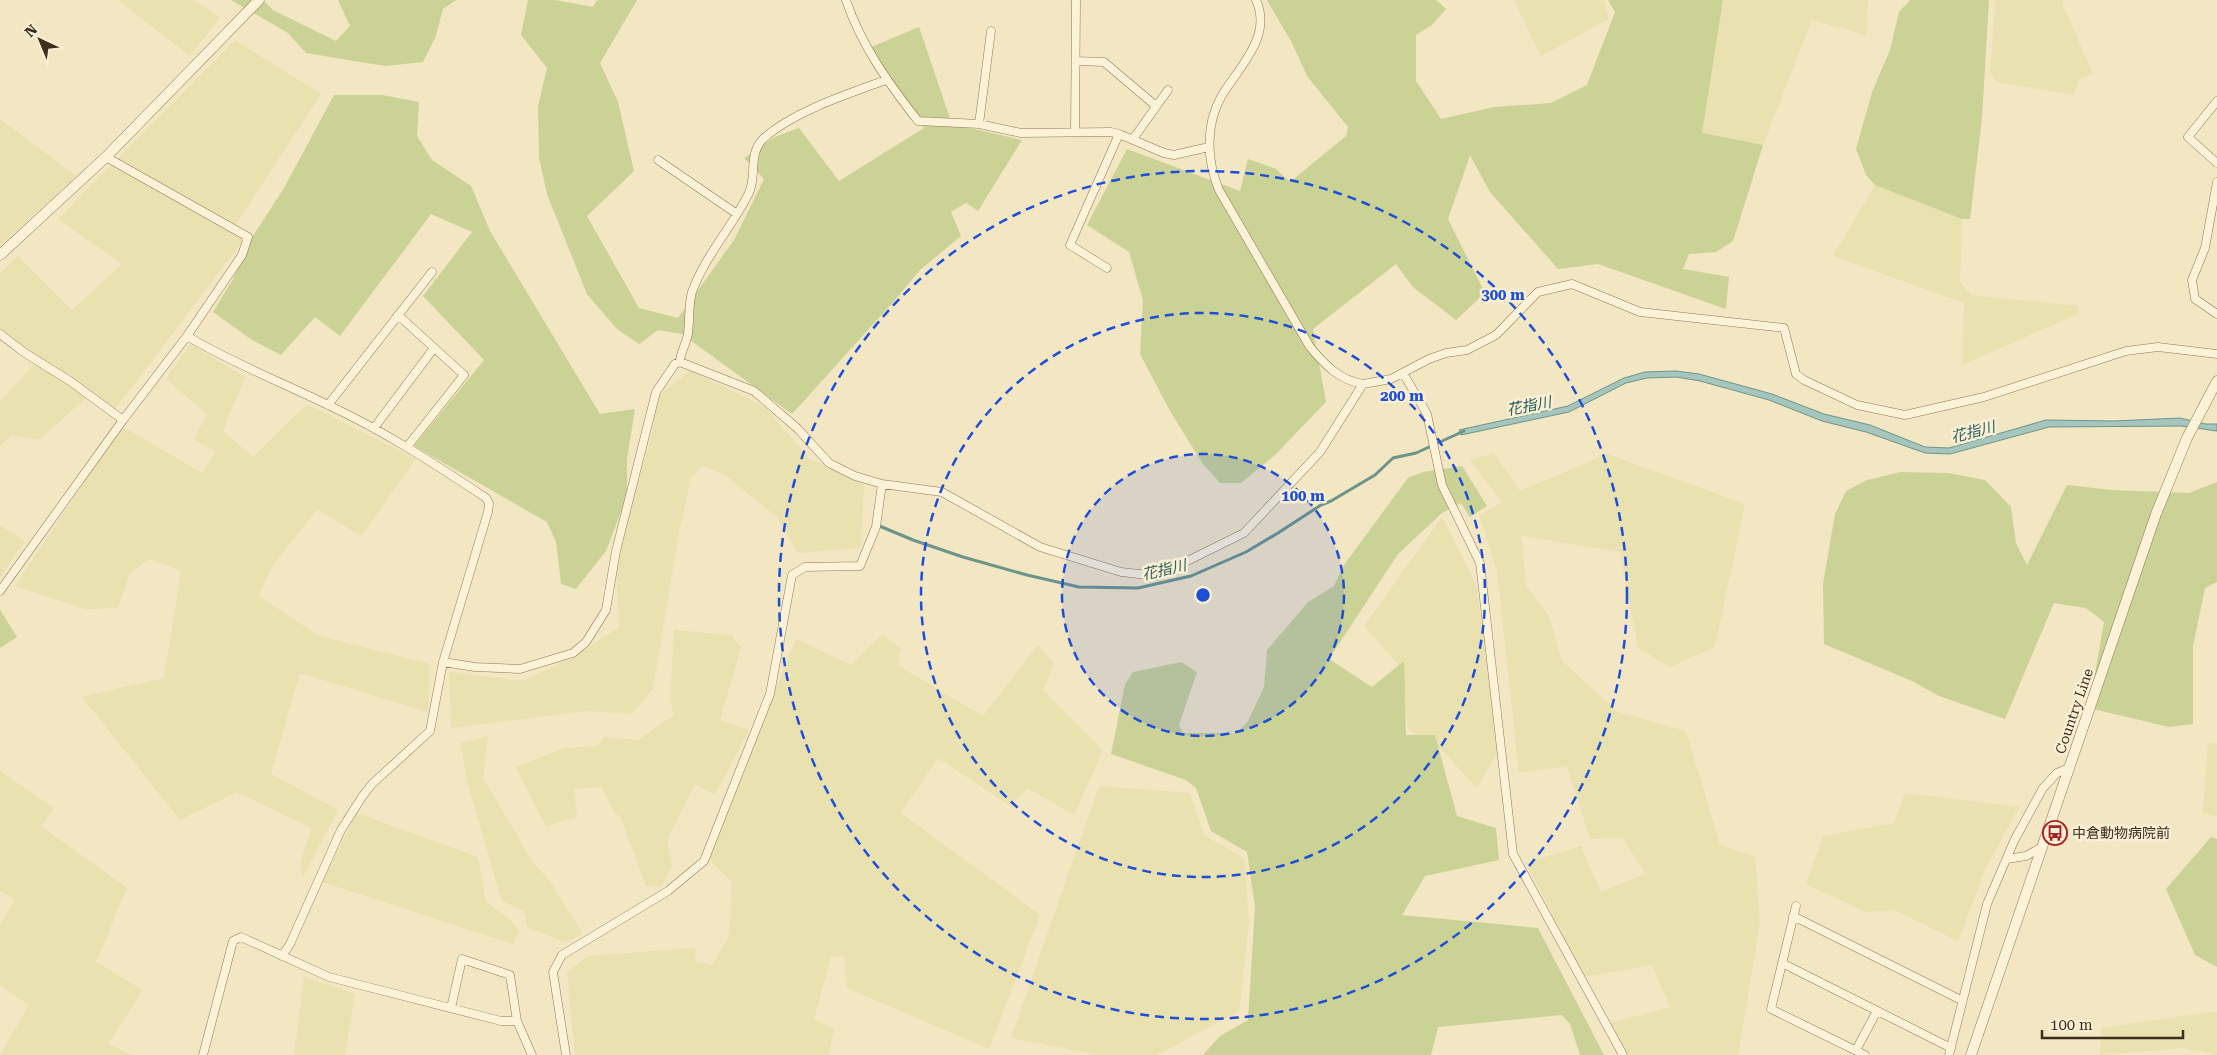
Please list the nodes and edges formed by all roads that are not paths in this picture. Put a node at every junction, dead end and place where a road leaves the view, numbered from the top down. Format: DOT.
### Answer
graph roads {
  1 [pos="260,0"];
  2 [pos="846,0"];
  3 [pos="1076,0"];
  4 [pos="1256,0"];
  5 [pos="991,31"];
  6 [pos="1076,61"];
  7 [pos="886,80"];
  8 [pos="1168,90"];
  9 [pos="2217,101"];
  10 [pos="1156,106"];
  11 [pos="979,124"];
  12 [pos="1075,132"];
  13 [pos="1119,134"];
  14 [pos="1133,139"];
  15 [pos="1209,147"];
  16 [pos="106,157"];
  17 [pos="658,160"];
  18 [pos="2217,163"];
  19 [pos="2217,182"];
  20 [pos="736,214"];
  21 [pos="0,255"];
  22 [pos="1107,268"];
  23 [pos="432,272"];
  24 [pos="2217,314"];
  25 [pos="398,315"];
  26 [pos="0,334"];
  27 [pos="187,336"];
  28 [pos="434,348"];
  29 [pos="2217,354"];
  30 [pos="680,362"];
  31 [pos="1403,373"];
  32 [pos="2217,381"];
  33 [pos="1363,384"];
  34 [pos="328,405"];
  35 [pos="123,420"];
  36 [pos="374,428"];
  37 [pos="407,447"];
  38 [pos="882,484"];
  39 [pos="0,591"];
  40 [pos="443,662"];
  41 [pos="2069,768"];
  42 [pos="2043,846"];
  43 [pos="2007,859"];
  44 [pos="1796,906"];
  45 [pos="1793,916"];
  46 [pos="282,956"];
  47 [pos="1782,963"];
  48 [pos="1961,1000"];
  49 [pos="451,1008"];
  50 [pos="1877,1011"];
  51 [pos="517,1021"];
  52 [pos="1856,1050"];
  53 [pos="1950,1051"];
  54 [pos="203,1055"];
  55 [pos="532,1055"];
  56 [pos="566,1055"];
  57 [pos="1623,1055"];
  58 [pos="1865,1055"];
  59 [pos="1971,1055"];
  1 -- 16 [label="street"];
  2 -- 7 [label="street"];
  3 -- 6 [label="street"];
  4 -- 15 [label="street"];
  5 -- 11 [label="street"];
  6 -- 10 [label="street"];
  6 -- 12 [label="street"];
  7 -- 11 [label="street"];
  7 -- 20 [label="street"];
  8 -- 10 [label="street"];
  9 -- 18 [label="street"];
  10 -- 14 [label="street"];
  11 -- 12 [label="street"];
  12 -- 13 [label="street"];
  13 -- 14 [label="street"];
  13 -- 22 [label="street"];
  14 -- 15 [label="street"];
  15 -- 33 [label="street"];
  16 -- 21 [label="street"];
  16 -- 27 [label="street"];
  17 -- 20 [label="street"];
  19 -- 24 [label="street"];
  20 -- 30 [label="street"];
  23 -- 25 [label="street"];
  25 -- 28 [label="street"];
  25 -- 34 [label="street"];
  26 -- 35 [label="street"];
  27 -- 34 [label="street"];
  27 -- 35 [label="street"];
  28 -- 36 [label="street"];
  28 -- 37 [label="street"];
  29 -- 31 [label="street"];
  30 -- 38 [label="street"];
  30 -- 40 [label="street"];
  31 -- 33 [label="street"];
  31 -- 57 [label="street"];
  32 -- 41 [label="street, Country Line"];
  33 -- 38 [label="street"];
  34 -- 36 [label="street"];
  35 -- 39 [label="street"];
  36 -- 37 [label="street"];
  37 -- 40 [label="street"];
  38 -- 56 [label="street"];
  40 -- 46 [label="street"];
  41 -- 42 [label="street, Country Line"];
  41 -- 43 [label="street"];
  42 -- 43 [label="street"];
  42 -- 59 [label="street, Country Line"];
  43 -- 48 [label="street"];
  44 -- 45 [label="street"];
  45 -- 47 [label="street"];
  45 -- 48 [label="street"];
  46 -- 49 [label="street"];
  46 -- 54 [label="street"];
  47 -- 50 [label="street"];
  47 -- 52 [label="street"];
  48 -- 53 [label="street"];
  49 -- 51 [label="street"];
  49 -- 51 [label="street"];
  50 -- 52 [label="street"];
  50 -- 53 [label="street"];
  51 -- 55 [label="street"];
  52 -- 58 [label="street"];
}
